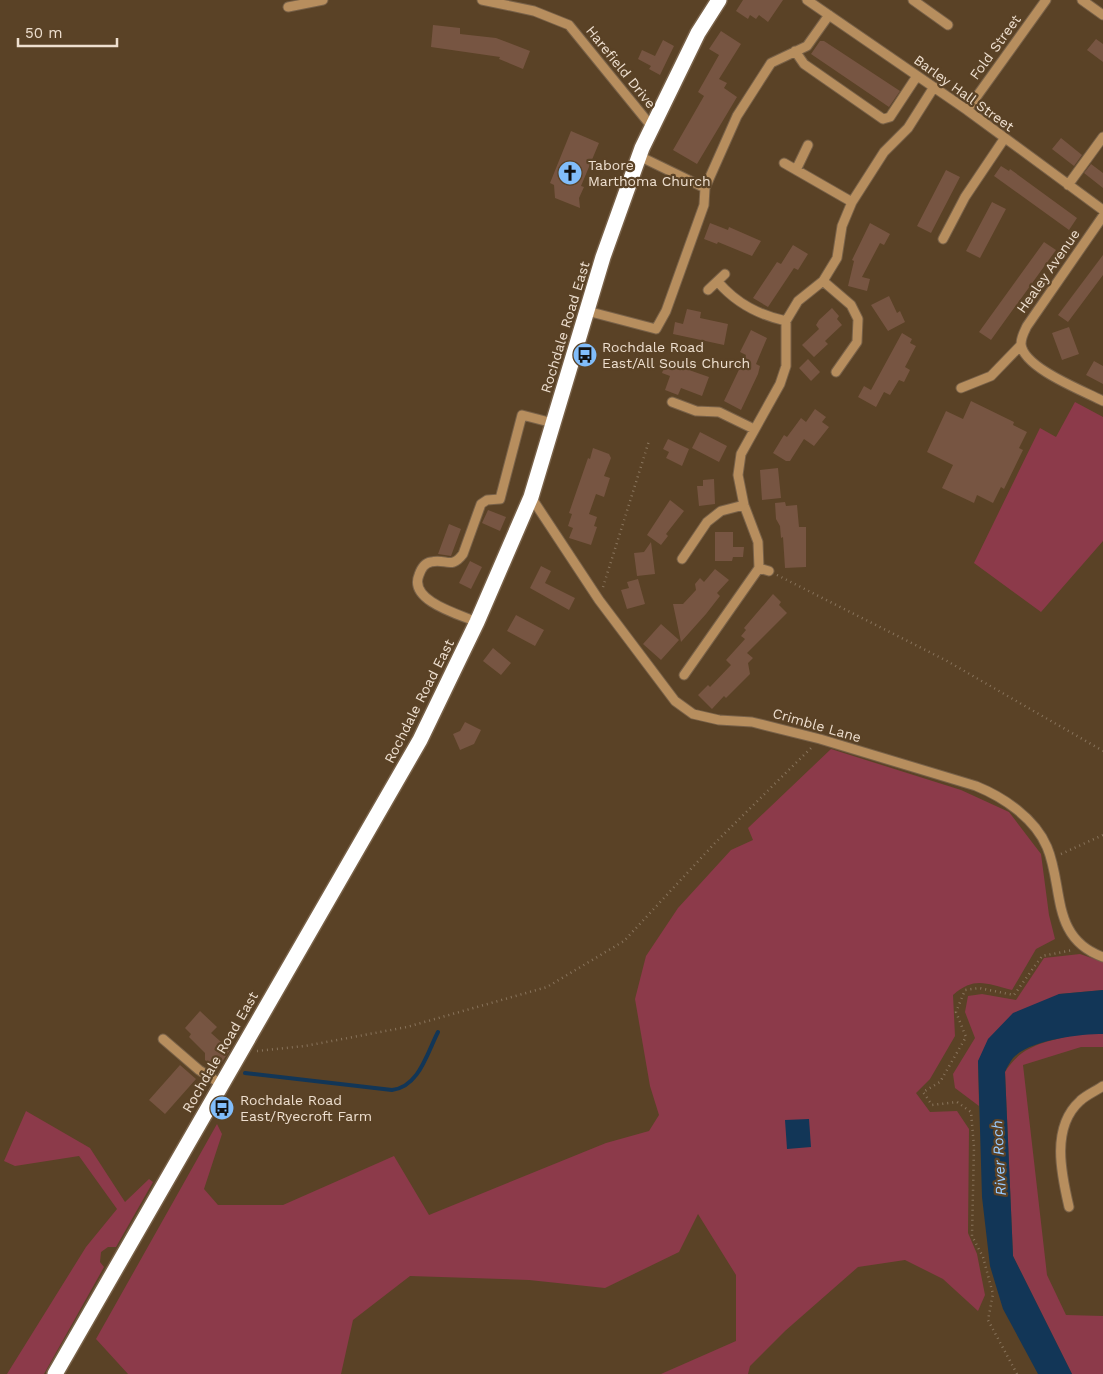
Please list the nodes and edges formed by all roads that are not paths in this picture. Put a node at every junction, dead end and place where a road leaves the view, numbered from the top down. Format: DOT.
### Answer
graph roads {
  1 [pos="323,0"];
  2 [pos="482,0"];
  3 [pos="719,0"];
  4 [pos="913,0"];
  5 [pos="1046,0"];
  6 [pos="1082,0"];
  7 [pos="810,1"];
  8 [pos="288,7"];
  9 [pos="1103,15"];
  10 [pos="829,16"];
  11 [pos="948,25"];
  12 [pos="795,51"];
  13 [pos="918,76"];
  14 [pos="934,87"];
  15 [pos="967,110"];
  16 [pos="652,127"];
  17 [pos="1103,137"];
  18 [pos="1004,139"];
  19 [pos="808,145"];
  20 [pos="639,156"];
  21 [pos="784,162"];
  22 [pos="796,170"];
  23 [pos="1068,185"];
  24 [pos="705,188"];
  25 [pos="852,202"];
  26 [pos="1103,210"];
  27 [pos="1103,216"];
  28 [pos="943,239"];
  29 [pos="725,274"];
  30 [pos="823,281"];
  31 [pos="718,282"];
  32 [pos="708,290"];
  33 [pos="587,311"];
  34 [pos="786,321"];
  35 [pos="1021,345"];
  36 [pos="836,372"];
  37 [pos="961,388"];
  38 [pos="1103,401"];
  39 [pos="672,402"];
  40 [pos="553,423"];
  41 [pos="754,429"];
  42 [pos="531,497"];
  43 [pos="744,505"];
  44 [pos="682,559"];
  45 [pos="759,568"];
  46 [pos="769,571"];
  47 [pos="477,622"];
  48 [pos="684,675"];
  49 [pos="1103,957"];
  50 [pos="163,1039"];
  51 [pos="222,1084"];
  52 [pos="1103,1086"];
  53 [pos="1069,1207"];
  54 [pos="55,1374"];
  1 -- 8 [label="street"];
  2 -- 16 [label="street, Harefield Drive"];
  3 -- 16 [label="highway, Rochdale Road East"];
  4 -- 11 [label="street"];
  5 -- 15 [label="street, Fold Street"];
  6 -- 9 [label="street"];
  7 -- 10 [label="street, Barley Hall Street"];
  10 -- 12 [label="street"];
  10 -- 13 [label="street, Barley Hall Street"];
  12 -- 13 [label="street"];
  12 -- 24 [label="street"];
  13 -- 14 [label="street, Barley Hall Street"];
  14 -- 15 [label="street, Barley Hall Street"];
  14 -- 25 [label="street"];
  15 -- 18 [label="street, Barley Hall Street"];
  16 -- 20 [label="highway, Rochdale Road East"];
  17 -- 23 [label="street"];
  18 -- 23 [label="street, Barley Hall Street"];
  18 -- 28 [label="street"];
  19 -- 22 [label="street"];
  20 -- 24 [label="street"];
  20 -- 33 [label="highway, Rochdale Road East"];
  21 -- 22 [label="street"];
  22 -- 25 [label="street"];
  23 -- 26 [label="street, Barley Hall Street"];
  24 -- 33 [label="street"];
  25 -- 30 [label="street"];
  27 -- 35 [label="street, Healey Avenue"];
  29 -- 31 [label="street"];
  30 -- 34 [label="street"];
  30 -- 36 [label="street"];
  31 -- 32 [label="street"];
  31 -- 34 [label="street"];
  33 -- 40 [label="highway, Rochdale Road East"];
  34 -- 41 [label="street"];
  35 -- 37 [label="street"];
  35 -- 38 [label="street"];
  39 -- 41 [label="street"];
  40 -- 42 [label="highway, Rochdale Road East"];
  40 -- 47 [label="street"];
  41 -- 43 [label="street"];
  42 -- 47 [label="highway, Rochdale Road East"];
  42 -- 49 [label="street, Crimble Lane"];
  43 -- 44 [label="street"];
  43 -- 45 [label="street"];
  45 -- 46 [label="street"];
  45 -- 48 [label="street"];
  47 -- 51 [label="highway, Rochdale Road East"];
  50 -- 51 [label="street"];
  51 -- 54 [label="highway, Rochdale Road East"];
  52 -- 53 [label="street"];
}
